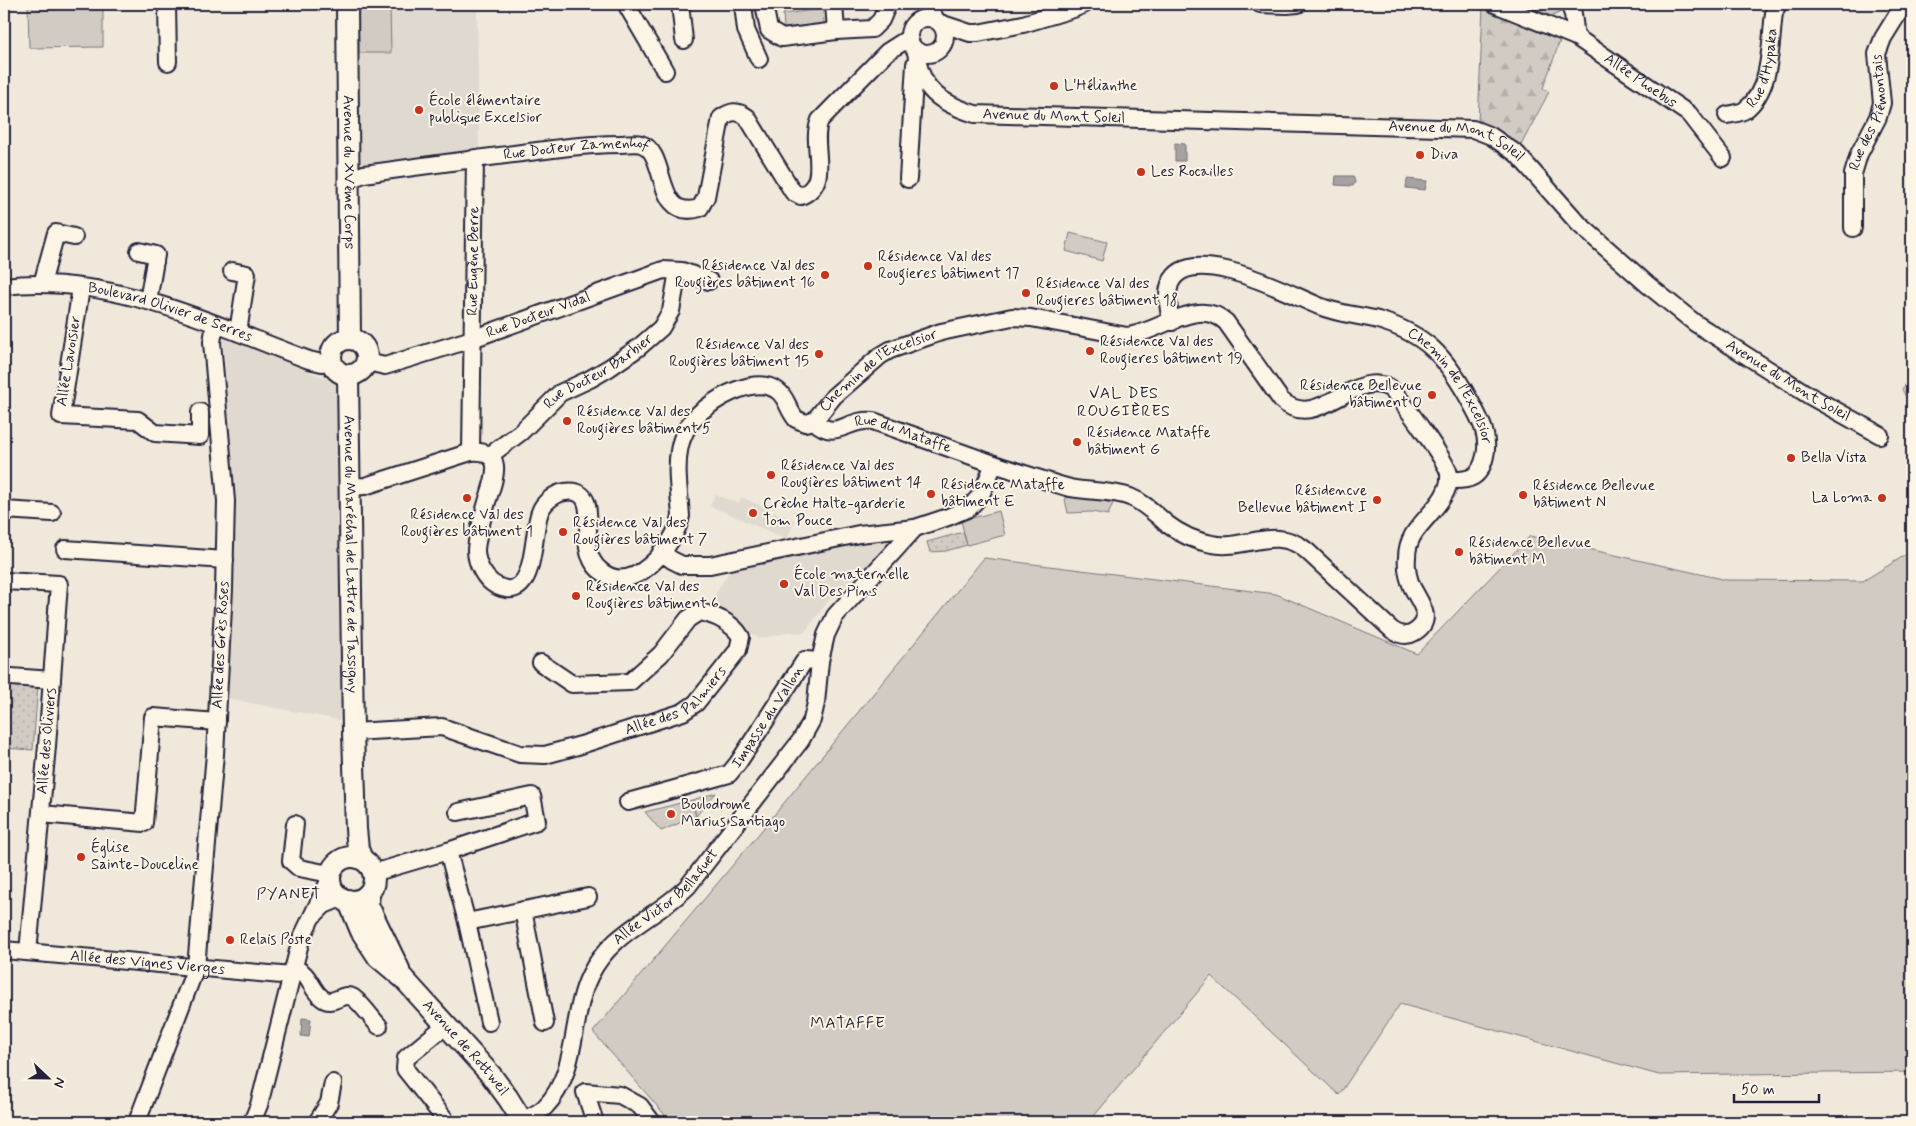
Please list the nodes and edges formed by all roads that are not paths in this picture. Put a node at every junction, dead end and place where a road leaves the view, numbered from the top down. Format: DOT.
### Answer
graph roads {
  1 [pos="167,4"];
  2 [pos="347,4"];
  3 [pos="626,4"];
  4 [pos="680,4"];
  5 [pos="743,4"];
  6 [pos="764,4"];
  7 [pos="834,4"];
  8 [pos="888,4"];
  9 [pos="923,4"];
  10 [pos="927,4"];
  11 [pos="1085,4"];
  12 [pos="1260,4"];
  13 [pos="1298,4"];
  14 [pos="1495,4"];
  15 [pos="1569,4"];
  16 [pos="1778,4"];
  17 [pos="1904,4"];
  18 [pos="938,22"];
  19 [pos="836,32"];
  20 [pos="970,33"];
  21 [pos="1576,37"];
  22 [pos="684,40"];
  23 [pos="913,42"];
  24 [pos="940,49"];
  25 [pos="759,59"];
  26 [pos="168,62"];
  27 [pos="665,71"];
  28 [pos="937,95"];
  29 [pos="1727,116"];
  30 [pos="475,158"];
  31 [pos="1723,158"];
  32 [pos="908,179"];
  33 [pos="348,180"];
  34 [pos="1853,228"];
  35 [pos="74,237"];
  36 [pos="140,251"];
  37 [pos="232,270"];
  38 [pos="678,271"];
  39 [pos="709,281"];
  40 [pos="42,284"];
  41 [pos="4,286"];
  42 [pos="81,288"];
  43 [pos="148,301"];
  44 [pos="1172,322"];
  45 [pos="215,324"];
  46 [pos="238,332"];
  47 [pos="350,339"];
  48 [pos="472,339"];
  49 [pos="331,360"];
  50 [pos="367,362"];
  51 [pos="348,376"];
  52 [pos="200,412"];
  53 [pos="814,421"];
  54 [pos="1880,436"];
  55 [pos="471,452"];
  56 [pos="489,456"];
  57 [pos="994,464"];
  58 [pos="1449,480"];
  59 [pos="348,487"];
  60 [pos="4,510"];
  61 [pos="52,513"];
  62 [pos="915,528"];
  63 [pos="65,549"];
  64 [pos="661,552"];
  65 [pos="225,560"];
  66 [pos="4,582"];
  67 [pos="820,661"];
  68 [pos="541,663"];
  69 [pos="11,677"];
  70 [pos="52,680"];
  71 [pos="217,722"];
  72 [pos="352,732"];
  73 [pos="628,802"];
  74 [pos="458,812"];
  75 [pos="41,814"];
  76 [pos="295,824"];
  77 [pos="448,851"];
  78 [pos="367,866"];
  79 [pos="333,871"];
  80 [pos="368,893"];
  81 [pos="588,897"];
  82 [pos="344,899"];
  83 [pos="523,910"];
  84 [pos="310,919"];
  85 [pos="467,922"];
  86 [pos="4,950"];
  87 [pos="28,952"];
  88 [pos="196,967"];
  89 [pos="292,972"];
  90 [pos="402,978"];
  91 [pos="489,1022"];
  92 [pos="546,1023"];
  93 [pos="446,1024"];
  94 [pos="378,1026"];
  95 [pos="561,1082"];
  96 [pos="333,1083"];
  97 [pos="585,1092"];
  98 [pos="444,1118"];
  99 [pos="522,1121"];
  100 [pos="137,1122"];
  101 [pos="252,1122"];
  102 [pos="317,1122"];
  103 [pos="595,1122"];
  104 [pos="652,1122"];
  1 -- 26 [label="street"];
  2 -- 33 [label="main road, Avenue du XVème Corps"];
  3 -- 27 [label="street"];
  4 -- 22 [label="street"];
  5 -- 25 [label="street"];
  6 -- 19 [label="street"];
  7 -- 19 [label="street"];
  8 -- 19 [label="street"];
  9 -- 23 [label="street"];
  10 -- 18 [label="street"];
  11 -- 20 [label="street"];
  12 -- 13 [label="street"];
  14 -- 21 [label="street, Allée Phoebus"];
  15 -- 21 [label="street"];
  16 -- 29 [label="street, Rue d'Hypaka"];
  17 -- 34 [label="street, Rue des Piémontais"];
  18 -- 20 [label="street"];
  18 -- 23 [label="street"];
  18 -- 24 [label="street"];
  20 -- 24 [label="street"];
  21 -- 31 [label="street, Allée Phoebus"];
  23 -- 24 [label="street"];
  23 -- 28 [label="street, Avenue du Mont Soleil"];
  23 -- 30 [label="street, Rue Docteur Zamenhof"];
  23 -- 32 [label="street"];
  24 -- 28 [label="street"];
  28 -- 54 [label="street, Avenue du Mont Soleil"];
  30 -- 33 [label="street, Rue Docteur Zamenhof"];
  30 -- 48 [label="street, Rue Eugène Berre"];
  33 -- 47 [label="main road, Avenue du XVème Corps"];
  35 -- 40 [label="street"];
  36 -- 43 [label="street"];
  37 -- 46 [label="street"];
  38 -- 39 [label="street, Rue Docteur Vidal"];
  38 -- 48 [label="street, Rue Docteur Vidal"];
  38 -- 56 [label="street, Rue Docteur Barbier"];
  40 -- 41 [label="street, Boulevard Olivier de Serres"];
  40 -- 42 [label="street, Boulevard Olivier de Serres"];
  42 -- 43 [label="street, Boulevard Olivier de Serres"];
  42 -- 52 [label="street, Allée Lavoisier"];
  43 -- 45 [label="street, Boulevard Olivier de Serres"];
  44 -- 53 [label="street, Chemin de l'Excelsior"];
  44 -- 58 [label="street, Chemin de l'Excelsior"];
  44 -- 58 [label="street, Chemin de l'Excelsior"];
  45 -- 46 [label="street, Boulevard Olivier de Serres"];
  45 -- 65 [label="street, Allée des Grès Roses"];
  46 -- 49 [label="street, Boulevard Olivier de Serres"];
  47 -- 49 [label="main road"];
  47 -- 50 [label="main road"];
  48 -- 50 [label="street, Rue Docteur Vidal"];
  48 -- 55 [label="street, Rue Eugène Berre"];
  49 -- 51 [label="main road"];
  50 -- 51 [label="main road"];
  51 -- 59 [label="main road, Avenue du Maréchal de Lattre de Tassigny"];
  53 -- 57 [label="street, Rue du Mataffe"];
  53 -- 64 [label="street, Chemin de l'Excelsior"];
  55 -- 56 [label="street"];
  55 -- 59 [label="street"];
  56 -- 64 [label="street, Chemin de l'Excelsior"];
  57 -- 58 [label="street, Rue du Mataffe"];
  57 -- 62 [label="street"];
  59 -- 72 [label="main road, Avenue du Maréchal de Lattre de Tassigny"];
  60 -- 61 [label="street"];
  62 -- 64 [label="street"];
  62 -- 67 [label="street, Allée Victor Bellaguet"];
  63 -- 65 [label="street"];
  65 -- 71 [label="street, Allée des Grès Roses"];
  66 -- 70 [label="street, Allée des Oliviers"];
  67 -- 73 [label="street, Impasse du Vallon"];
  67 -- 95 [label="street, Allée Victor Bellaguet"];
  68 -- 72 [label="street, Allée des Palmiers"];
  69 -- 70 [label="street"];
  70 -- 75 [label="street, Allée des Oliviers"];
  71 -- 75 [label="street"];
  71 -- 88 [label="street, Allée des Grès Roses"];
  72 -- 78 [label="main road"];
  72 -- 79 [label="main road"];
  74 -- 77 [label="street"];
  75 -- 87 [label="street, Allée des Oliviers"];
  76 -- 79 [label="street"];
  77 -- 78 [label="street"];
  77 -- 85 [label="street"];
  78 -- 79 [label="main road"];
  78 -- 80 [label="main road"];
  79 -- 82 [label="main road"];
  79 -- 84 [label="street"];
  80 -- 82 [label="main road"];
  80 -- 90 [label="main road, Avenue de Rottweil"];
  81 -- 83 [label="street"];
  82 -- 84 [label="street"];
  82 -- 90 [label="main road, Avenue de Rottweil"];
  83 -- 85 [label="street"];
  83 -- 92 [label="street"];
  84 -- 89 [label="street"];
  85 -- 91 [label="street"];
  86 -- 87 [label="street, Allée des Vignes Vierges"];
  87 -- 88 [label="street, Allée des Vignes Vierges"];
  88 -- 89 [label="street, Allée des Vignes Vierges"];
  88 -- 100 [label="street, Allée des Grès Roses"];
  89 -- 94 [label="street"];
  89 -- 101 [label="street"];
  90 -- 93 [label="main road, Avenue de Rottweil"];
  93 -- 98 [label="street"];
  93 -- 99 [label="main road, Avenue de Rottweil"];
  95 -- 97 [label="street"];
  95 -- 99 [label="street, Allée Victor Bellaguet"];
  96 -- 102 [label="street"];
  97 -- 103 [label="street"];
  97 -- 104 [label="street"];
}
